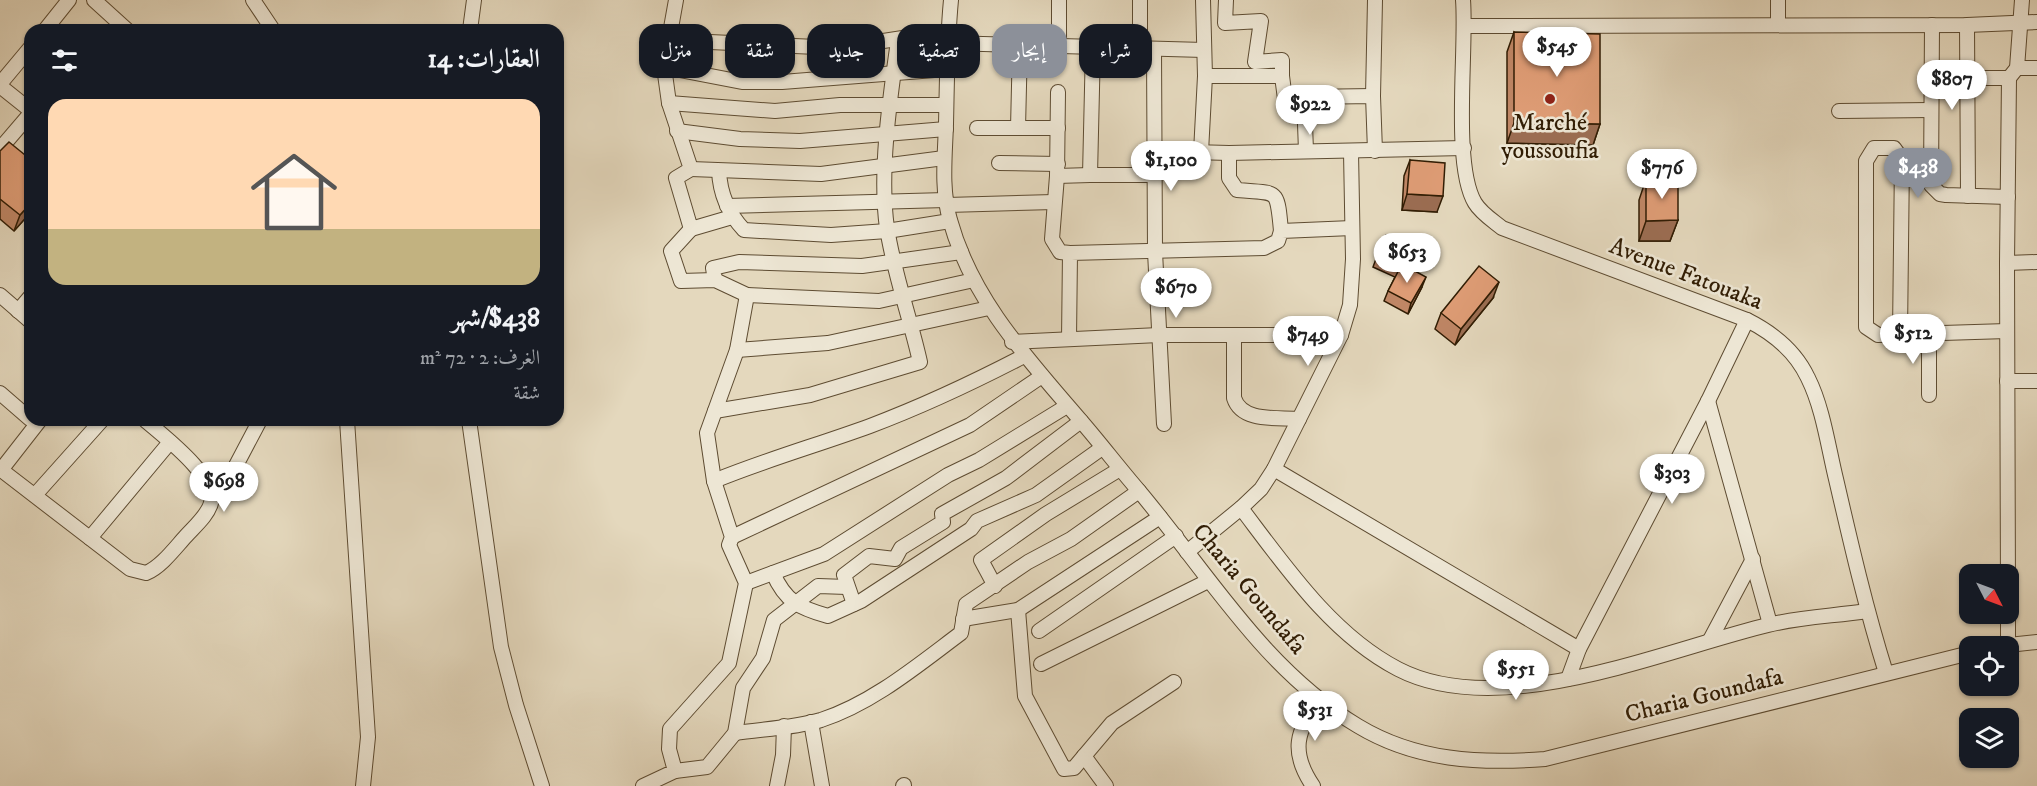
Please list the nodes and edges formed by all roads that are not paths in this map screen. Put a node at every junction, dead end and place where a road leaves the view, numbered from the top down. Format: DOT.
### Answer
graph roads {
  1 [pos="69,0"];
  2 [pos="94,0"];
  3 [pos="253,0"];
  4 [pos="474,0"];
  5 [pos="676,0"];
  6 [pos="951,0"];
  7 [pos="1059,0"];
  8 [pos="1140,0"];
  9 [pos="1203,0"];
  10 [pos="1226,0"];
  11 [pos="1375,0"];
  12 [pos="1463,0"];
  13 [pos="1778,0"];
  14 [pos="2022,0"];
  15 [pos="2021,22"];
  16 [pos="2037,22"];
  17 [pos="50,24"];
  18 [pos="120,24"];
  19 [pos="269,24"];
  20 [pos="471,24"];
  21 [pos="671,24"];
  22 [pos="949,24"];
  23 [pos="1059,24"];
  24 [pos="1143,24"];
  25 [pos="1778,24"];
  26 [pos="1932,25"];
  27 [pos="1967,25"];
  28 [pos="1466,26"];
  29 [pos="897,41"];
  30 [pos="713,42"];
  31 [pos="1152,49"];
  32 [pos="1204,50"];
  33 [pos="24,55"];
  34 [pos="2037,68"];
  35 [pos="2013,73"];
  36 [pos="893,75"];
  37 [pos="897,75"];
  38 [pos="713,76"];
  39 [pos="1205,76"];
  40 [pos="1282,76"];
  41 [pos="666,78"];
  42 [pos="948,78"];
  43 [pos="1019,78"];
  44 [pos="1092,78"];
  45 [pos="1150,78"];
  46 [pos="1931,78"];
  47 [pos="1968,78"];
  48 [pos="0,85"];
  49 [pos="1058,92"];
  50 [pos="1373,96"];
  51 [pos="1304,97"];
  52 [pos="669,103"];
  53 [pos="891,104"];
  54 [pos="946,105"];
  55 [pos="24,107"];
  56 [pos="1931,110"];
  57 [pos="1839,111"];
  58 [pos="24,119"];
  59 [pos="977,128"];
  60 [pos="1018,128"];
  61 [pos="1058,128"];
  62 [pos="946,129"];
  63 [pos="677,131"];
  64 [pos="888,133"];
  65 [pos="1464,148"];
  66 [pos="0,149"];
  67 [pos="1156,150"];
  68 [pos="1305,151"];
  69 [pos="1375,151"];
  70 [pos="1201,152"];
  71 [pos="1351,152"];
  72 [pos="1229,153"];
  73 [pos="944,158"];
  74 [pos="999,163"];
  75 [pos="885,166"];
  76 [pos="691,169"];
  77 [pos="1058,170"];
  78 [pos="719,171"];
  79 [pos="1090,175"];
  80 [pos="1155,175"];
  81 [pos="1968,196"];
  82 [pos="2008,197"];
  83 [pos="884,202"];
  84 [pos="947,202"];
  85 [pos="1054,202"];
  86 [pos="729,211"];
  87 [pos="950,221"];
  88 [pos="1352,228"];
  89 [pos="691,229"];
  90 [pos="887,231"];
  91 [pos="1281,231"];
  92 [pos="961,252"];
  93 [pos="1155,252"];
  94 [pos="1070,253"];
  95 [pos="895,262"];
  96 [pos="2037,262"];
  97 [pos="2007,263"];
  98 [pos="715,280"];
  99 [pos="974,280"];
  100 [pos="0,295"];
  101 [pos="747,295"];
  102 [pos="901,296"];
  103 [pos="24,304"];
  104 [pos="989,308"];
  105 [pos="18,311"];
  106 [pos="24,316"];
  107 [pos="1747,320"];
  108 [pos="912,325"];
  109 [pos="2007,331"];
  110 [pos="1899,334"];
  111 [pos="1929,334"];
  112 [pos="1159,335"];
  113 [pos="1234,335"];
  114 [pos="1341,335"];
  115 [pos="1068,339"];
  116 [pos="1012,342"];
  117 [pos="737,350"];
  118 [pos="1024,356"];
  119 [pos="1042,376"];
  120 [pos="2007,381"];
  121 [pos="2037,381"];
  122 [pos="0,393"];
  123 [pos="1929,395"];
  124 [pos="1708,401"];
  125 [pos="1067,406"];
  126 [pos="715,411"];
  127 [pos="24,413"];
  128 [pos="1299,419"];
  129 [pos="1081,421"];
  130 [pos="1164,424"];
  131 [pos="31,426"];
  132 [pos="97,426"];
  133 [pos="152,426"];
  134 [pos="257,426"];
  135 [pos="347,426"];
  136 [pos="470,426"];
  137 [pos="170,442"];
  138 [pos="1102,448"];
  139 [pos="1274,469"];
  140 [pos="0,470"];
  141 [pos="1120,470"];
  142 [pos="714,481"];
  143 [pos="1139,491"];
  144 [pos="35,495"];
  145 [pos="212,496"];
  146 [pos="1241,508"];
  147 [pos="1160,517"];
  148 [pos="1176,536"];
  149 [pos="732,537"];
  150 [pos="90,538"];
  151 [pos="1187,552"];
  152 [pos="1753,559"];
  153 [pos="2008,564"];
  154 [pos="773,573"];
  155 [pos="1208,581"];
  156 [pos="746,583"];
  157 [pos="995,586"];
  158 [pos="847,587"];
  159 [pos="797,604"];
  160 [pos="854,604"];
  161 [pos="1018,610"];
  162 [pos="1867,611"];
  163 [pos="963,619"];
  164 [pos="1770,624"];
  165 [pos="1039,631"];
  166 [pos="1710,640"];
  167 [pos="2037,642"];
  168 [pos="2019,644"];
  169 [pos="1579,648"];
  170 [pos="1959,656"];
  171 [pos="1041,664"];
  172 [pos="1886,673"];
  173 [pos="1568,679"];
  174 [pos="1174,682"];
  175 [pos="1320,700"];
  176 [pos="811,722"];
  177 [pos="784,726"];
  178 [pos="735,733"];
  179 [pos="1084,756"];
  180 [pos="675,771"];
  181 [pos="363,786"];
  182 [pos="542,786"];
  183 [pos="643,786"];
  184 [pos="777,786"];
  185 [pos="822,786"];
  186 [pos="1106,786"];
  187 [pos="1312,786"];
  1 -- 17 [label="street"];
  2 -- 18 [label="street"];
  3 -- 19 [label="street"];
  4 -- 20 [label="street"];
  5 -- 21 [label="street"];
  6 -- 22 [label="street, Charia Goundafa"];
  7 -- 23 [label="street"];
  8 -- 24 [label="street"];
  9 -- 32 [label="street"];
  10 -- 40 [label="street"];
  11 -- 50 [label="street"];
  12 -- 28 [label="street, Avenue Fatouaka"];
  13 -- 25 [label="street"];
  14 -- 15 [label="street"];
  15 -- 16 [label="street"];
  15 -- 27 [label="street"];
  15 -- 35 [label="street"];
  25 -- 26 [label="street"];
  25 -- 28 [label="street"];
  26 -- 27 [label="street"];
  26 -- 46 [label="street"];
  27 -- 47 [label="street"];
  28 -- 65 [label="street, Avenue Fatouaka"];
  29 -- 30 [label="street"];
  29 -- 36 [label="street"];
  31 -- 32 [label="street"];
  32 -- 39 [label="street"];
  33 -- 48 [label="street"];
  34 -- 35 [label="street"];
  35 -- 47 [label="street"];
  35 -- 82 [label="street"];
  36 -- 37 [label="street"];
  36 -- 38 [label="street"];
  36 -- 53 [label="street"];
  39 -- 40 [label="street"];
  39 -- 70 [label="street"];
  40 -- 51 [label="street"];
  41 -- 52 [label="street"];
  42 -- 54 [label="street, Charia Goundafa"];
  43 -- 60 [label="street"];
  44 -- 79 [label="street"];
  45 -- 67 [label="street"];
  46 -- 47 [label="street"];
  46 -- 56 [label="street"];
  47 -- 81 [label="street"];
  48 -- 55 [label="street"];
  49 -- 61 [label="street"];
  50 -- 51 [label="street"];
  50 -- 69 [label="street"];
  51 -- 68 [label="street"];
  52 -- 53 [label="street"];
  52 -- 63 [label="street"];
  53 -- 54 [label="street"];
  53 -- 64 [label="street"];
  54 -- 62 [label="street, Charia Goundafa"];
  56 -- 57 [label="street"];
  56 -- 81 [label="street"];
  58 -- 66 [label="street"];
  59 -- 60 [label="street"];
  60 -- 61 [label="street"];
  61 -- 77 [label="street"];
  62 -- 64 [label="street"];
  62 -- 73 [label="street, Charia Goundafa"];
  63 -- 64 [label="street"];
  63 -- 76 [label="street"];
  64 -- 75 [label="street"];
  65 -- 69 [label="street"];
  65 -- 107 [label="street, Avenue Fatouaka"];
  67 -- 70 [label="street"];
  67 -- 80 [label="street"];
  68 -- 71 [label="street"];
  68 -- 72 [label="street"];
  69 -- 71 [label="street"];
  70 -- 72 [label="street"];
  71 -- 88 [label="street"];
  72 -- 91 [label="street"];
  73 -- 75 [label="street"];
  73 -- 84 [label="street, Charia Goundafa"];
  74 -- 77 [label="street"];
  75 -- 78 [label="street"];
  75 -- 83 [label="street"];
  76 -- 78 [label="street"];
  76 -- 89 [label="street"];
  77 -- 79 [label="street"];
  77 -- 85 [label="street"];
  78 -- 86 [label="street"];
  79 -- 80 [label="street"];
  80 -- 93 [label="street"];
  81 -- 82 [label="street"];
  82 -- 97 [label="street"];
  83 -- 84 [label="street"];
  83 -- 86 [label="street"];
  83 -- 90 [label="street"];
  84 -- 85 [label="street"];
  84 -- 87 [label="street, Charia Goundafa"];
  85 -- 94 [label="street"];
  86 -- 89 [label="street"];
  86 -- 90 [label="street"];
  87 -- 90 [label="street"];
  87 -- 92 [label="street, Charia Goundafa"];
  88 -- 91 [label="street"];
  88 -- 114 [label="street"];
  89 -- 98 [label="street"];
  90 -- 95 [label="street"];
  91 -- 93 [label="street"];
  92 -- 95 [label="street"];
  92 -- 99 [label="street, Charia Goundafa"];
  93 -- 94 [label="street"];
  93 -- 112 [label="street"];
  94 -- 115 [label="street"];
  95 -- 98 [label="street"];
  95 -- 102 [label="street"];
  96 -- 97 [label="street"];
  97 -- 109 [label="street"];
  98 -- 101 [label="street"];
  99 -- 102 [label="street"];
  99 -- 104 [label="street, Charia Goundafa"];
  100 -- 105 [label="street"];
  101 -- 102 [label="street"];
  101 -- 117 [label="street"];
  102 -- 108 [label="street"];
  103 -- 105 [label="street"];
  104 -- 108 [label="street"];
  104 -- 116 [label="street, Charia Goundafa"];
  105 -- 106 [label="street"];
  107 -- 124 [label="street"];
  107 -- 162 [label="street, Avenue Fatouaka"];
  108 -- 117 [label="street"];
  108 -- 126 [label="street"];
  109 -- 111 [label="street"];
  109 -- 120 [label="street"];
  110 -- 110 [label="street"];
  110 -- 111 [label="street"];
  111 -- 123 [label="street"];
  112 -- 113 [label="street"];
  112 -- 115 [label="street"];
  112 -- 130 [label="street"];
  113 -- 114 [label="street"];
  113 -- 128 [label="street"];
  114 -- 128 [label="street"];
  115 -- 116 [label="street"];
  116 -- 118 [label="street, Charia Goundafa"];
  117 -- 126 [label="street"];
  118 -- 119 [label="street, Charia Goundafa"];
  118 -- 142 [label="street"];
  119 -- 125 [label="street, Charia Goundafa"];
  119 -- 149 [label="street"];
  120 -- 121 [label="street"];
  120 -- 153 [label="street"];
  122 -- 127 [label="street"];
  124 -- 152 [label="street"];
  124 -- 169 [label="street"];
  125 -- 129 [label="street, Charia Goundafa"];
  125 -- 154 [label="street"];
  126 -- 142 [label="street"];
  128 -- 139 [label="street"];
  129 -- 138 [label="street, Charia Goundafa"];
  129 -- 158 [label="street"];
  131 -- 140 [label="street"];
  132 -- 144 [label="street"];
  133 -- 137 [label="street"];
  134 -- 145 [label="street"];
  135 -- 181 [label="street"];
  136 -- 182 [label="street"];
  137 -- 145 [label="street"];
  137 -- 150 [label="street"];
  138 -- 141 [label="street, Charia Goundafa"];
  138 -- 160 [label="street"];
  139 -- 146 [label="street"];
  139 -- 169 [label="street"];
  140 -- 144 [label="street"];
  141 -- 143 [label="street, Charia Goundafa"];
  141 -- 157 [label="street"];
  142 -- 149 [label="street"];
  143 -- 147 [label="street, Charia Goundafa"];
  143 -- 157 [label="street"];
  144 -- 150 [label="street"];
  145 -- 150 [label="street"];
  146 -- 151 [label="street"];
  146 -- 173 [label="street"];
  147 -- 148 [label="street, Charia Goundafa"];
  147 -- 161 [label="street"];
  148 -- 151 [label="street, Charia Goundafa"];
  148 -- 165 [label="street"];
  149 -- 156 [label="street"];
  151 -- 155 [label="street, Charia Goundafa"];
  152 -- 164 [label="street"];
  152 -- 166 [label="street"];
  154 -- 156 [label="street"];
  154 -- 159 [label="street"];
  155 -- 171 [label="street"];
  155 -- 175 [label="street, Charia Goundafa"];
  156 -- 180 [label="street"];
  157 -- 163 [label="street"];
  158 -- 159 [label="street"];
  158 -- 160 [label="street"];
  159 -- 160 [label="street"];
  159 -- 178 [label="street"];
  161 -- 163 [label="street"];
  161 -- 179 [label="street"];
  162 -- 164 [label="street"];
  162 -- 172 [label="street, Avenue Fatouaka"];
  163 -- 176 [label="street"];
  164 -- 166 [label="street"];
  166 -- 173 [label="street"];
  167 -- 168 [label="street"];
  169 -- 173 [label="street"];
  170 -- 172 [label="street, Charia Goundafa"];
  172 -- 175 [label="street, Charia Goundafa"];
  174 -- 179 [label="street"];
  175 -- 187 [label="street"];
  176 -- 177 [label="street"];
  176 -- 185 [label="street"];
  177 -- 178 [label="street"];
  177 -- 184 [label="street"];
  178 -- 180 [label="street"];
  179 -- 186 [label="street"];
  180 -- 183 [label="street"];
}
